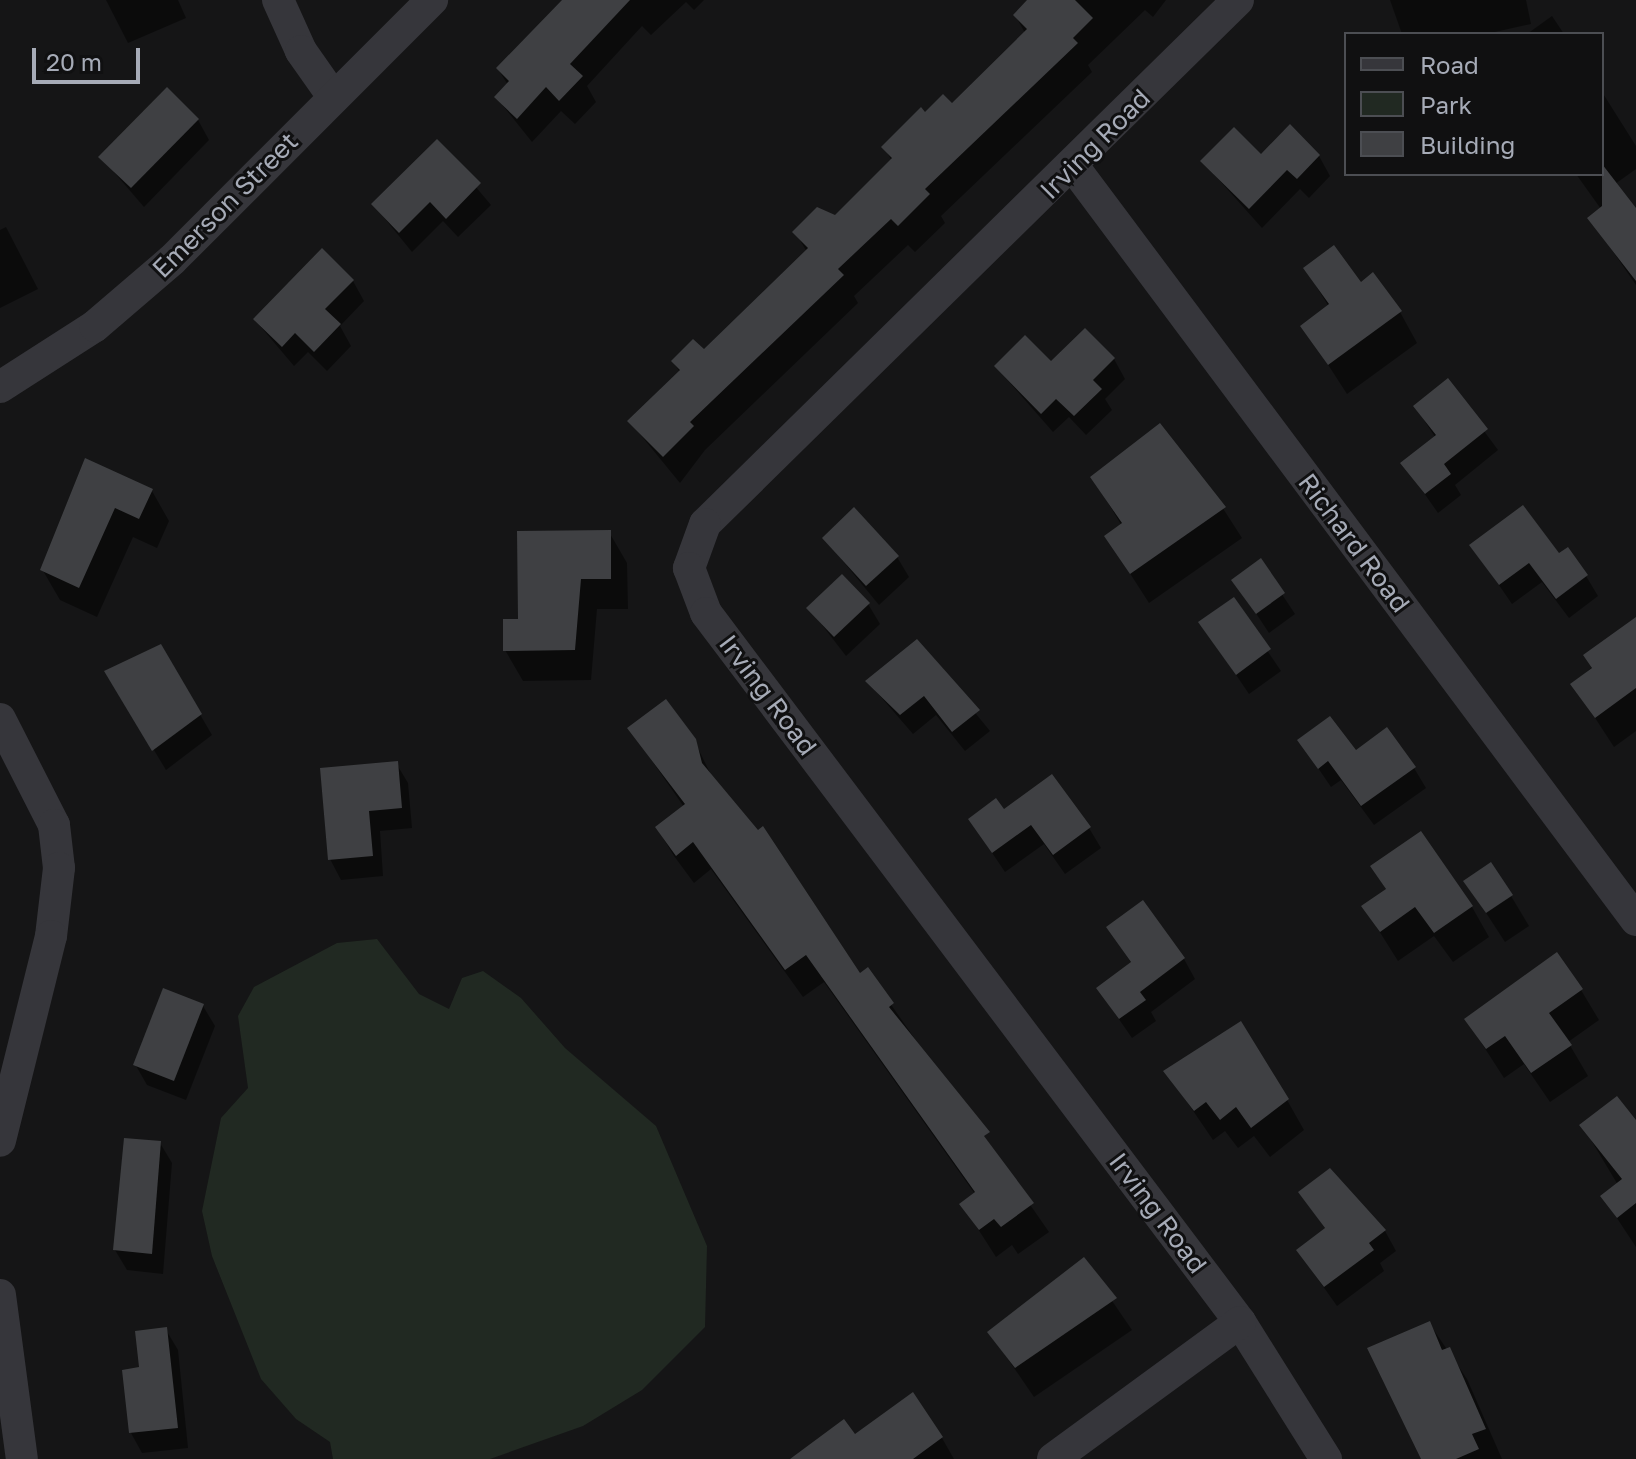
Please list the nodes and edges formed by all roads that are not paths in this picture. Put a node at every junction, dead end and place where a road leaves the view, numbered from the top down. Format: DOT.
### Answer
graph roads {
  1 [pos="278,0"];
  2 [pos="432,0"];
  3 [pos="1238,0"];
  4 [pos="334,98"];
  5 [pos="1073,166"];
  6 [pos="0,387"];
  7 [pos="0,719"];
  8 [pos="1636,920"];
  9 [pos="0,1141"];
  10 [pos="0,1295"];
  11 [pos="1240,1322"];
  12 [pos="22,1459"];
  13 [pos="1053,1459"];
  14 [pos="1326,1459"];
  1 -- 4 [label="street"];
  2 -- 4 [label="street, Emerson Street"];
  3 -- 5 [label="street, Irving Road"];
  4 -- 6 [label="street, Emerson Street"];
  5 -- 8 [label="street, Richard Road"];
  5 -- 11 [label="street, Irving Road"];
  7 -- 9 [label="street"];
  10 -- 12 [label="street"];
  11 -- 13 [label="street"];
  11 -- 14 [label="street, Irving Road"];
}
